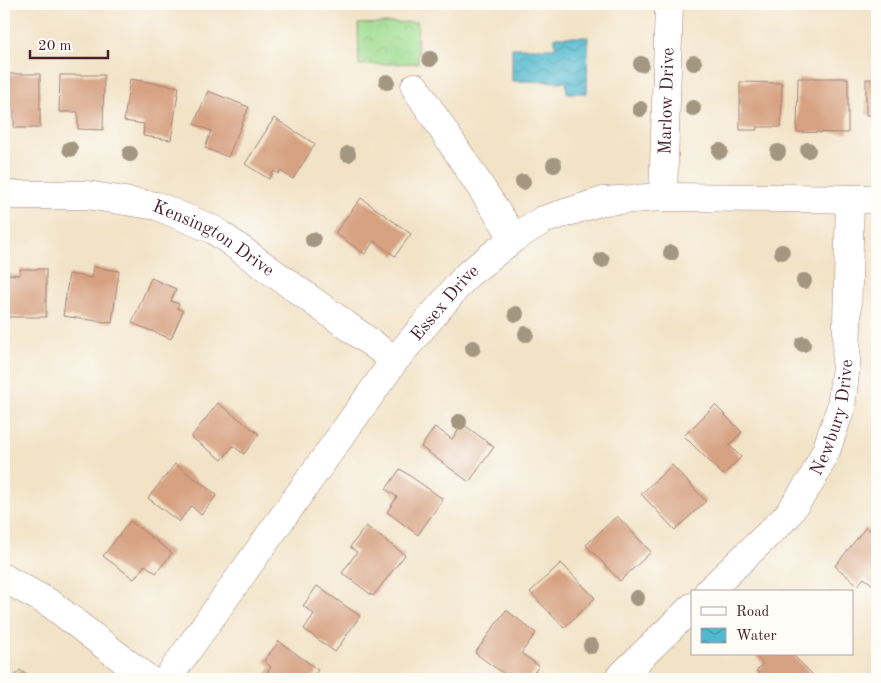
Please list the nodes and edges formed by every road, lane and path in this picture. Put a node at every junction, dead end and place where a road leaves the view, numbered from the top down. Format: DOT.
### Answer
graph roads {
  1 [pos="669,4"];
  2 [pos="415,87"];
  3 [pos="4,194"];
  4 [pos="663,197"];
  5 [pos="850,199"];
  6 [pos="877,199"];
  7 [pos="514,238"];
  8 [pos="395,360"];
  9 [pos="4,578"];
  10 [pos="710,590"];
  11 [pos="691,608"];
  12 [pos="148,679"];
  13 [pos="166,679"];
  14 [pos="618,679"];
  1 -- 4 [label="street, Marlow Drive"];
  2 -- 7 [label="street"];
  3 -- 8 [label="street, Kensington Drive"];
  4 -- 5 [label="street, Essex Drive"];
  4 -- 7 [label="street, Essex Drive"];
  5 -- 6 [label="street, Essex Drive"];
  5 -- 10 [label="street, Newbury Drive"];
  7 -- 8 [label="street, Essex Drive"];
  8 -- 13 [label="street, Essex Drive"];
  9 -- 12 [label="street"];
  11 -- 14 [label="street"];
}
